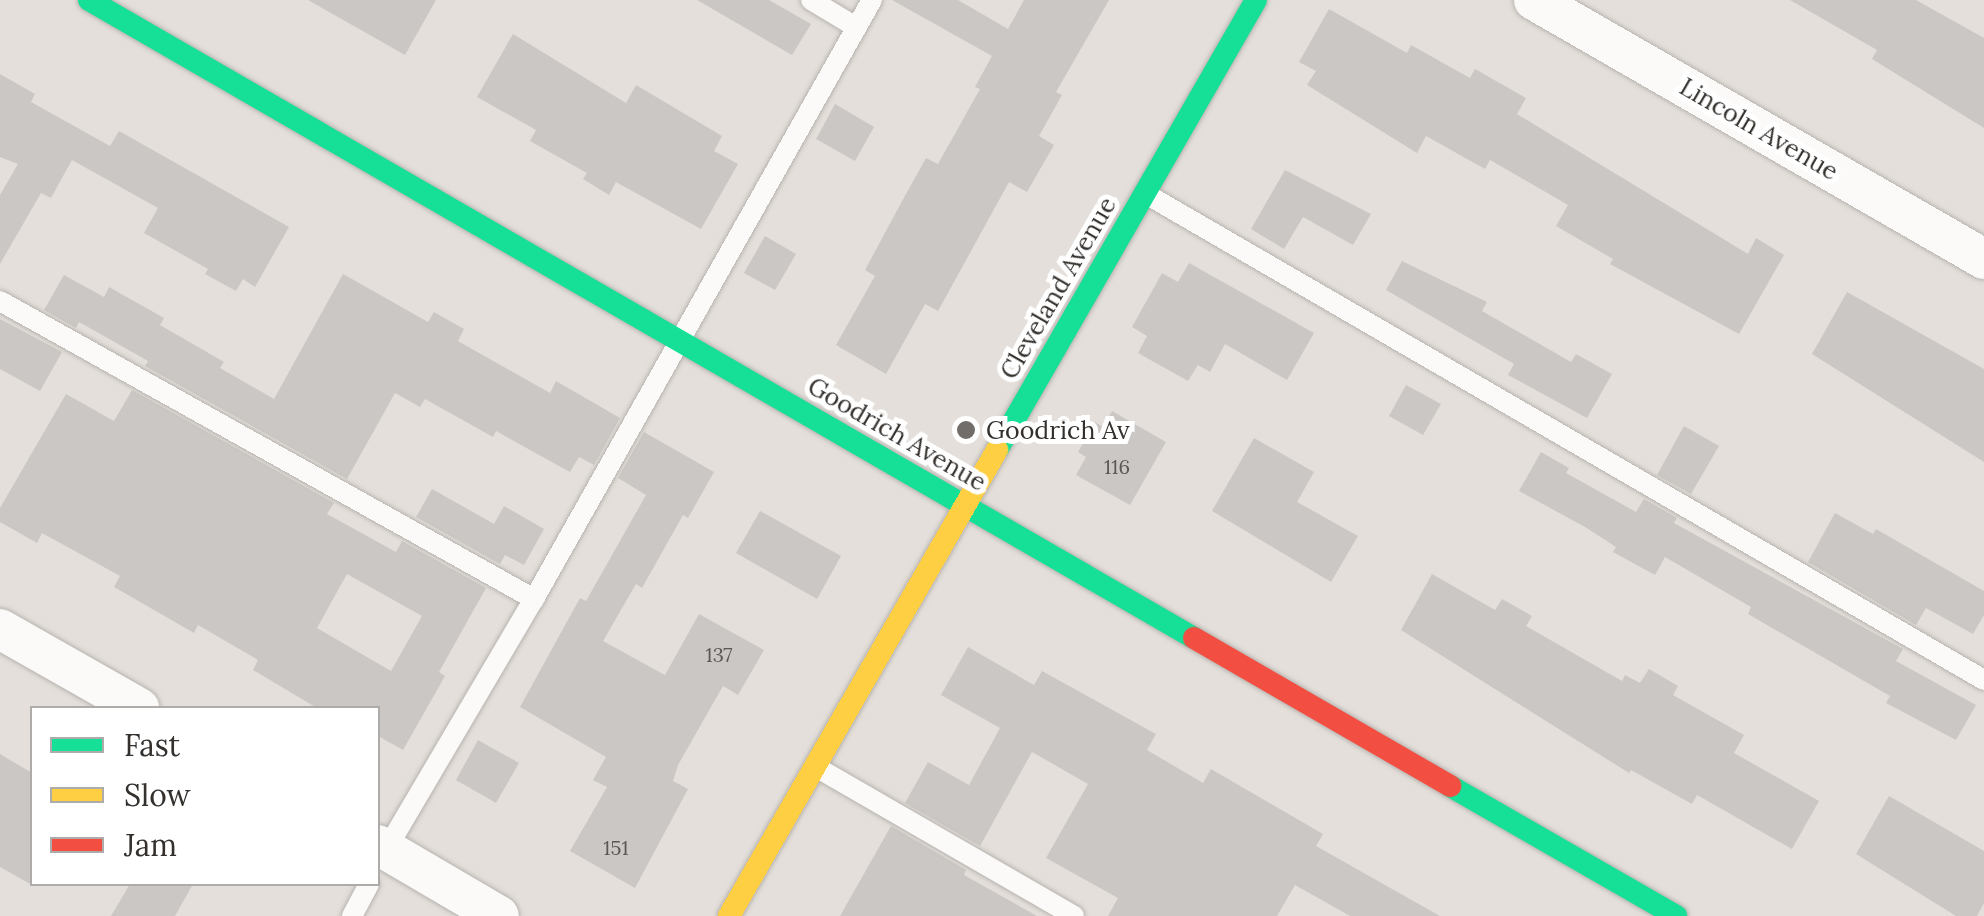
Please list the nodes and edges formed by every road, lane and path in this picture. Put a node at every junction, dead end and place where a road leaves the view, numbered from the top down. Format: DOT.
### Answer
graph roads {
  1 [pos="89,0"];
  2 [pos="810,0"];
  3 [pos="872,0"];
  4 [pos="1256,0"];
  5 [pos="1534,0"];
  6 [pos="856,27"];
  7 [pos="1144,193"];
  8 [pos="1984,259"];
  9 [pos="0,301"];
  10 [pos="680,341"];
  11 [pos="964,506"];
  12 [pos="534,600"];
  13 [pos="0,629"];
  14 [pos="1984,680"];
  15 [pos="135,706"];
  16 [pos="816,766"];
  17 [pos="380,856"];
  18 [pos="380,862"];
  19 [pos="366,886"];
  20 [pos="352,916"];
  21 [pos="499,916"];
  22 [pos="729,916"];
  23 [pos="1074,916"];
  24 [pos="1676,916"];
  1 -- 10 [label="street, Goodrich Avenue"];
  2 -- 6 [label="lane"];
  3 -- 6 [label="lane"];
  4 -- 7 [label="street, Cleveland Avenue"];
  5 -- 8 [label="street, Lincoln Avenue"];
  6 -- 10 [label="lane"];
  7 -- 11 [label="street, Cleveland Avenue"];
  7 -- 14 [label="lane"];
  9 -- 12 [label="lane"];
  10 -- 11 [label="street, Goodrich Avenue"];
  10 -- 12 [label="lane"];
  11 -- 16 [label="street, Cleveland Avenue"];
  11 -- 24 [label="street, Goodrich Avenue"];
  12 -- 17 [label="lane"];
  13 -- 15 [label="street"];
  16 -- 22 [label="street, Cleveland Avenue"];
  16 -- 23 [label="lane"];
  18 -- 21 [label="street"];
  19 -- 20 [label="lane"];
}
